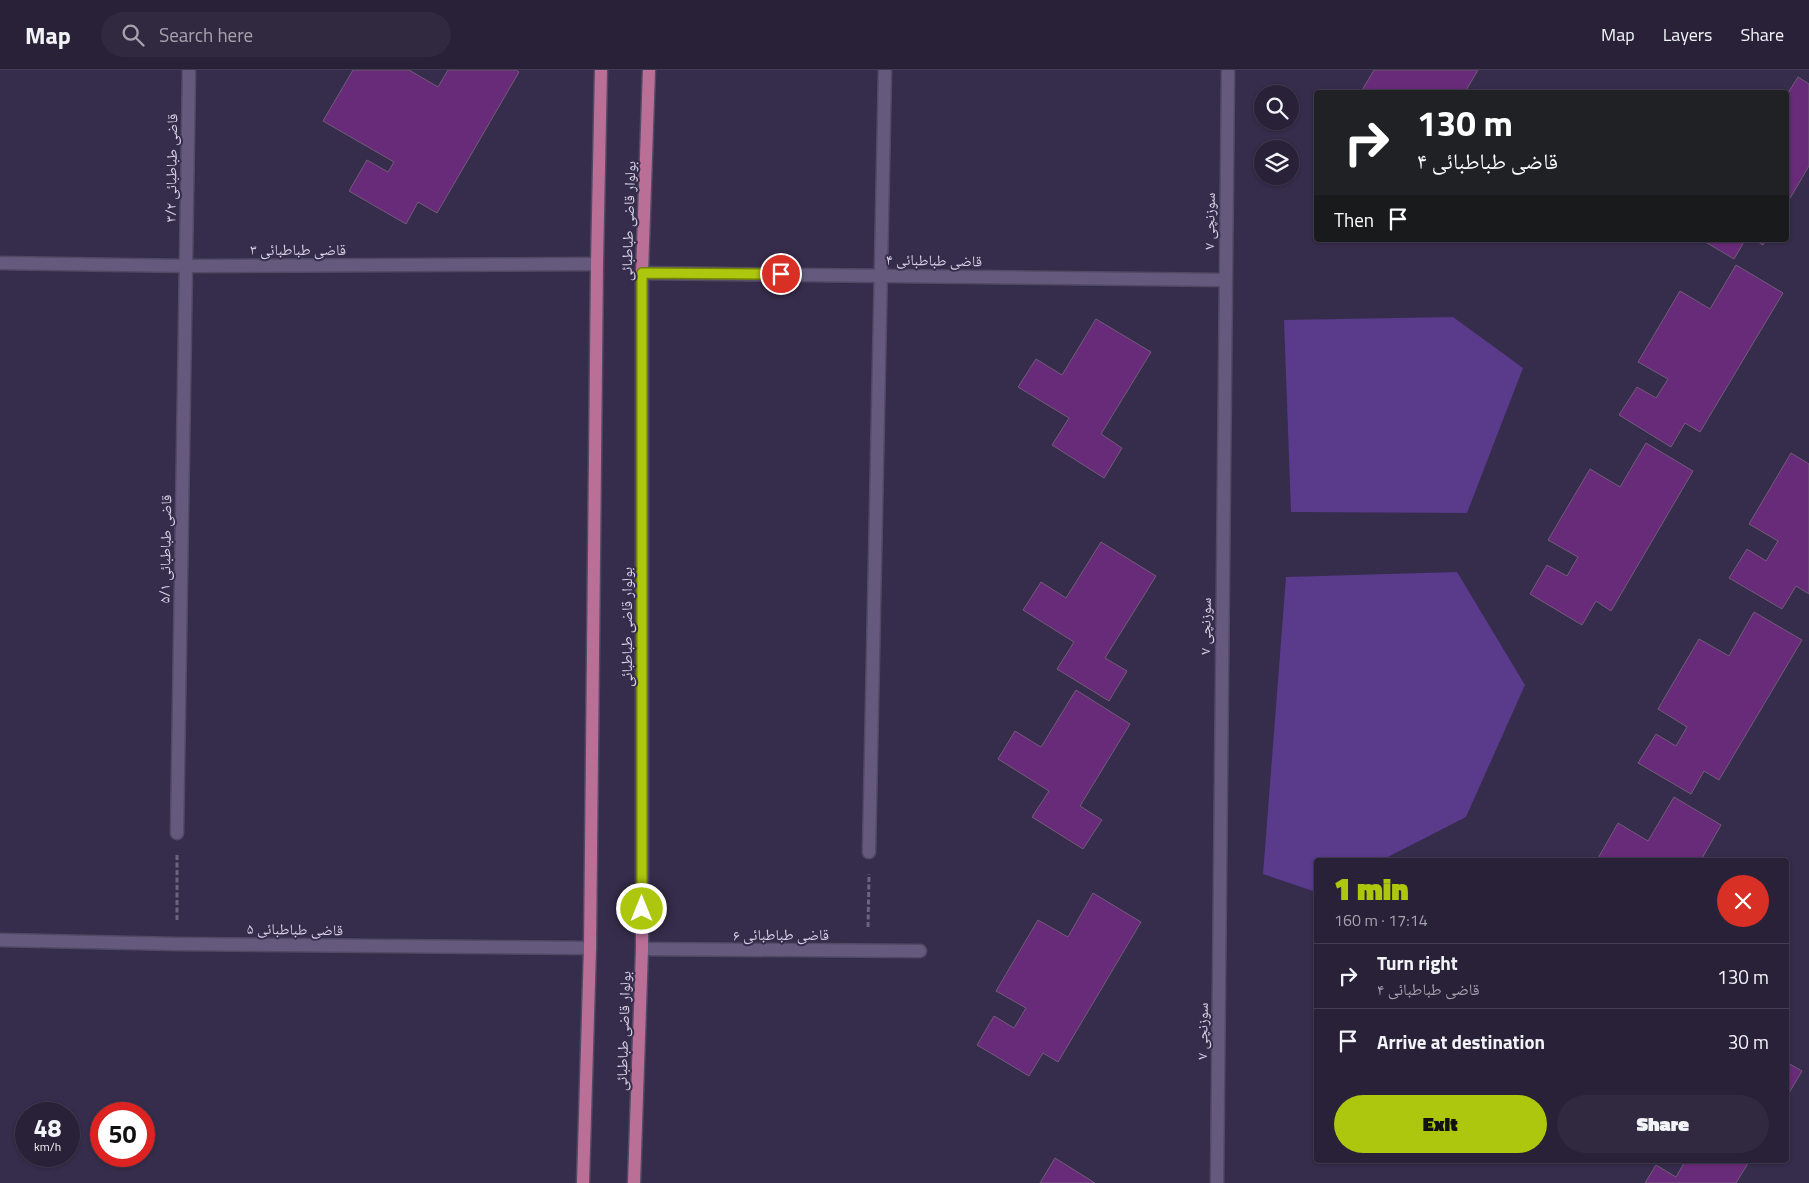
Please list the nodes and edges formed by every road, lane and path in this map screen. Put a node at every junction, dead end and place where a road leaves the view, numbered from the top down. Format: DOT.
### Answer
graph roads {
  1 [pos="189,70"];
  2 [pos="602,70"];
  3 [pos="649,70"];
  4 [pos="885,70"];
  5 [pos="1228,70"];
  6 [pos="0,263"];
  7 [pos="597,264"];
  8 [pos="186,266"];
  9 [pos="642,273"];
  10 [pos="880,275"];
  11 [pos="1225,280"];
  12 [pos="177,833"];
  13 [pos="869,852"];
  14 [pos="0,940"];
  15 [pos="177,944"];
  16 [pos="590,948"];
  17 [pos="642,949"];
  18 [pos="868,950"];
  19 [pos="920,951"];
  20 [pos="636,1182"];
  21 [pos="583,1183"];
  22 [pos="1216,1183"];
  1 -- 8 [label="street, قاضی طباطبائی ۳/۲"];
  2 -- 7 [label="main road, بولوار قاضی طباطبائی"];
  3 -- 9 [label="main road, بولوار قاضی طباطبائی"];
  4 -- 10 [label="street"];
  5 -- 11 [label="street, سوزنچی ۷"];
  6 -- 8 [label="street, قاضی طباطبائی ۳"];
  7 -- 8 [label="street, قاضی طباطبائی ۳"];
  7 -- 16 [label="main road, بولوار قاضی طباطبائی"];
  8 -- 12 [label="street, قاضی طباطبائی ۵/۱"];
  9 -- 10 [label="street, قاضی طباطبائی ۴"];
  9 -- 17 [label="main road, بولوار قاضی طباطبائی"];
  10 -- 11 [label="street, قاضی طباطبائی ۴"];
  10 -- 13 [label="street"];
  11 -- 22 [label="street, سوزنچی ۷"];
  12 -- 15 [label="path"];
  13 -- 18 [label="path"];
  14 -- 15 [label="street, قاضی طباطبائی ۵"];
  15 -- 16 [label="street, قاضی طباطبائی ۵"];
  16 -- 21 [label="main road, بولوار قاضی طباطبائی"];
  17 -- 18 [label="street, قاضی طباطبائی ۶"];
  17 -- 20 [label="main road, بولوار قاضی طباطبائی"];
  18 -- 19 [label="street, قاضی طباطبائی ۶"];
}
